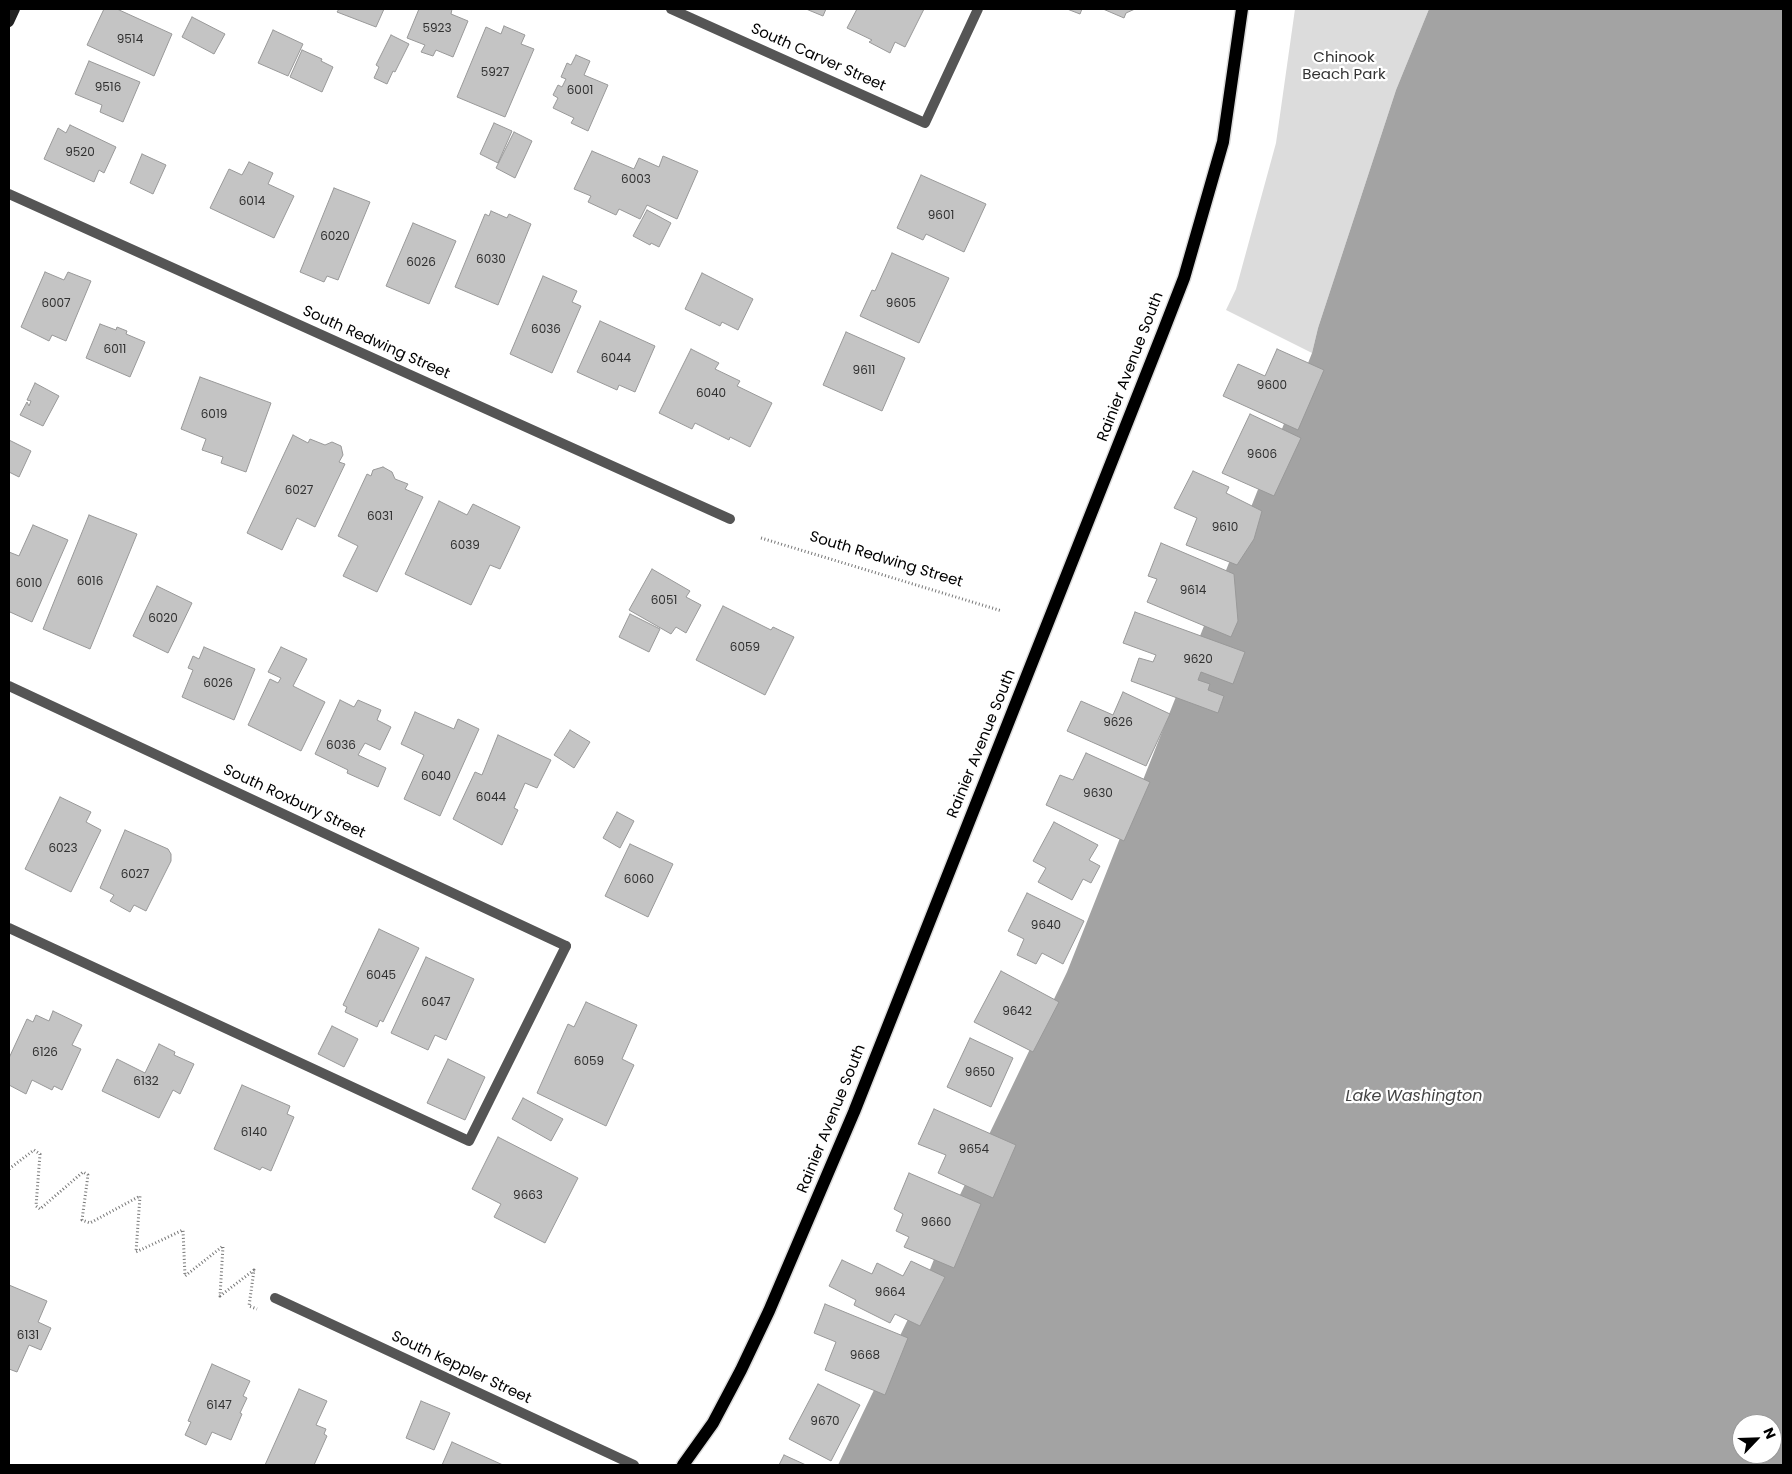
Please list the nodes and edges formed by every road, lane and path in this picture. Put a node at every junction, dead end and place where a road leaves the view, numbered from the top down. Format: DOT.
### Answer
graph roads {
  1 [pos="15,9"];
  2 [pos="670,9"];
  3 [pos="978,9"];
  4 [pos="1242,9"];
  5 [pos="9,22"];
  6 [pos="9,194"];
  7 [pos="730,519"];
  8 [pos="761,538"];
  9 [pos="1002,612"];
  10 [pos="9,686"];
  11 [pos="9,928"];
  12 [pos="9,1169"];
  13 [pos="275,1298"];
  14 [pos="264,1312"];
  15 [pos="634,1465"];
  16 [pos="682,1465"];
  1 -- 5 [label="street"];
  2 -- 3 [label="street, South Carver Street"];
  4 -- 16 [label="main road, Rainier Avenue South"];
  6 -- 7 [label="street, South Redwing Street"];
  8 -- 9 [label="path, South Redwing Street"];
  10 -- 11 [label="street, South Roxbury Street"];
  12 -- 14 [label="path"];
  13 -- 15 [label="street, South Keppler Street"];
}
